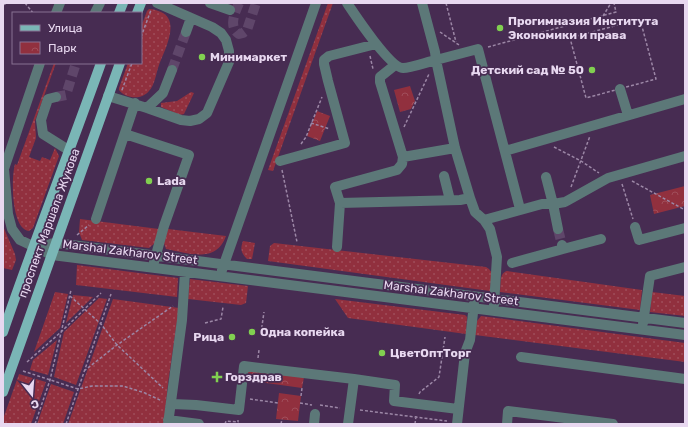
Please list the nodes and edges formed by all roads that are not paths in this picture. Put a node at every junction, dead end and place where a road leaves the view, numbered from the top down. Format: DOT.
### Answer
graph roads {
  1 [pos="100,3"];
  2 [pos="210,3"];
  3 [pos="316,3"];
  4 [pos="347,3"];
  5 [pos="422,3"];
  6 [pos="154,6"];
  7 [pos="230,10"];
  8 [pos="96,12"];
  9 [pos="191,18"];
  10 [pos="186,32"];
  11 [pos="372,45"];
  12 [pos="436,60"];
  13 [pos="40,64"];
  14 [pos="101,64"];
  15 [pos="120,64"];
  16 [pos="395,66"];
  17 [pos="172,70"];
  18 [pos="620,89"];
  19 [pos="108,96"];
  20 [pos="56,97"];
  21 [pos="685,99"];
  22 [pos="135,104"];
  23 [pos="147,108"];
  24 [pos="628,115"];
  25 [pos="125,134"];
  26 [pos="455,148"];
  27 [pos="70,151"];
  28 [pos="505,151"];
  29 [pos="685,156"];
  30 [pos="403,157"];
  31 [pos="280,161"];
  32 [pos="444,176"];
  33 [pos="546,177"];
  34 [pos="470,198"];
  35 [pos="450,200"];
  36 [pos="340,203"];
  37 [pos="553,204"];
  38 [pos="520,209"];
  39 [pos="96,219"];
  40 [pos="484,220"];
  41 [pos="635,227"];
  42 [pos="685,228"];
  43 [pos="558,229"];
  44 [pos="601,239"];
  45 [pos="56,243"];
  46 [pos="34,246"];
  47 [pos="337,247"];
  48 [pos="52,255"];
  49 [pos="155,256"];
  50 [pos="512,263"];
  51 [pos="224,265"];
  52 [pos="685,267"];
  53 [pos="154,268"];
  54 [pos="185,272"];
  55 [pos="220,276"];
  56 [pos="475,296"];
  57 [pos="495,299"];
  58 [pos="474,309"];
  59 [pos="493,311"];
  60 [pos="644,318"];
  61 [pos="685,323"];
  62 [pos="642,330"];
  63 [pos="3,332"];
  64 [pos="685,335"];
  65 [pos="520,357"];
  66 [pos="354,379"];
  67 [pos="685,379"];
  68 [pos="3,392"];
  69 [pos="172,402"];
  70 [pos="458,410"];
  71 [pos="168,422"];
  72 [pos="457,423"];
  73 [pos="199,424"];
  74 [pos="348,424"];
  75 [pos="507,424"];
  76 [pos="613,424"];
  1 -- 8 [label="street"];
  2 -- 7 [label="street"];
  3 -- 51 [label="street"];
  4 -- 11 [label="street"];
  5 -- 12 [label="street"];
  6 -- 9 [label="street"];
  9 -- 10 [label="street"];
  9 -- 23 [label="street"];
  11 -- 16 [label="street"];
  11 -- 31 [label="street"];
  12 -- 16 [label="street"];
  12 -- 26 [label="street"];
  12 -- 28 [label="street"];
  13 -- 46 [label="street"];
  14 -- 27 [label="main road, проспект Маршала Жукова"];
  15 -- 19 [label="main road, проспект Маршала Жукова"];
  16 -- 30 [label="street"];
  17 -- 23 [label="street"];
  18 -- 24 [label="street"];
  19 -- 22 [label="street"];
  19 -- 45 [label="main road, проспект Маршала Жукова"];
  20 -- 27 [label="street"];
  21 -- 24 [label="street"];
  22 -- 23 [label="street"];
  22 -- 25 [label="street"];
  24 -- 28 [label="street"];
  25 -- 39 [label="street"];
  25 -- 49 [label="street"];
  26 -- 30 [label="street"];
  26 -- 34 [label="street"];
  27 -- 46 [label="main road, проспект Маршала Жукова"];
  28 -- 38 [label="street"];
  29 -- 37 [label="street"];
  30 -- 36 [label="street"];
  32 -- 35 [label="street"];
  33 -- 37 [label="street"];
  34 -- 35 [label="street"];
  34 -- 40 [label="street"];
  35 -- 36 [label="street"];
  36 -- 47 [label="street"];
  37 -- 38 [label="street"];
  37 -- 43 [label="street"];
  38 -- 40 [label="street"];
  40 -- 57 [label="street"];
  41 -- 42 [label="street"];
  44 -- 50 [label="street"];
  45 -- 46 [label="street, Marshal Zakharov Street"];
  45 -- 48 [label="main road, проспект Маршала Жукова"];
  45 -- 49 [label="street, Marshal Zakharov Street"];
  46 -- 48 [label="street, Marshal Zakharov Street"];
  46 -- 63 [label="main road, проспект Маршала Жукова"];
  48 -- 53 [label="street, Marshal Zakharov Street"];
  48 -- 68 [label="main road, проспект Маршала Жукова"];
  49 -- 51 [label="street, Marshal Zakharov Street"];
  49 -- 53 [label="street"];
  51 -- 55 [label="street"];
  51 -- 56 [label="street, Marshal Zakharov Street"];
  52 -- 60 [label="street"];
  53 -- 54 [label="street, Marshal Zakharov Street"];
  54 -- 55 [label="street, Marshal Zakharov Street"];
  54 -- 69 [label="street"];
  55 -- 58 [label="street, Marshal Zakharov Street"];
  56 -- 57 [label="street, Marshal Zakharov Street"];
  56 -- 58 [label="street"];
  57 -- 59 [label="street"];
  57 -- 60 [label="street, Marshal Zakharov Street"];
  58 -- 59 [label="street, Marshal Zakharov Street"];
  58 -- 70 [label="street"];
  59 -- 62 [label="street, Marshal Zakharov Street"];
  60 -- 61 [label="street, Marshal Zakharov Street"];
  60 -- 62 [label="street"];
  62 -- 64 [label="street, Marshal Zakharov Street"];
  65 -- 67 [label="street"];
  66 -- 69 [label="street"];
  66 -- 70 [label="street"];
  66 -- 74 [label="street"];
  69 -- 71 [label="street"];
  70 -- 72 [label="street"];
  71 -- 73 [label="street"];
  75 -- 76 [label="street"];
}
